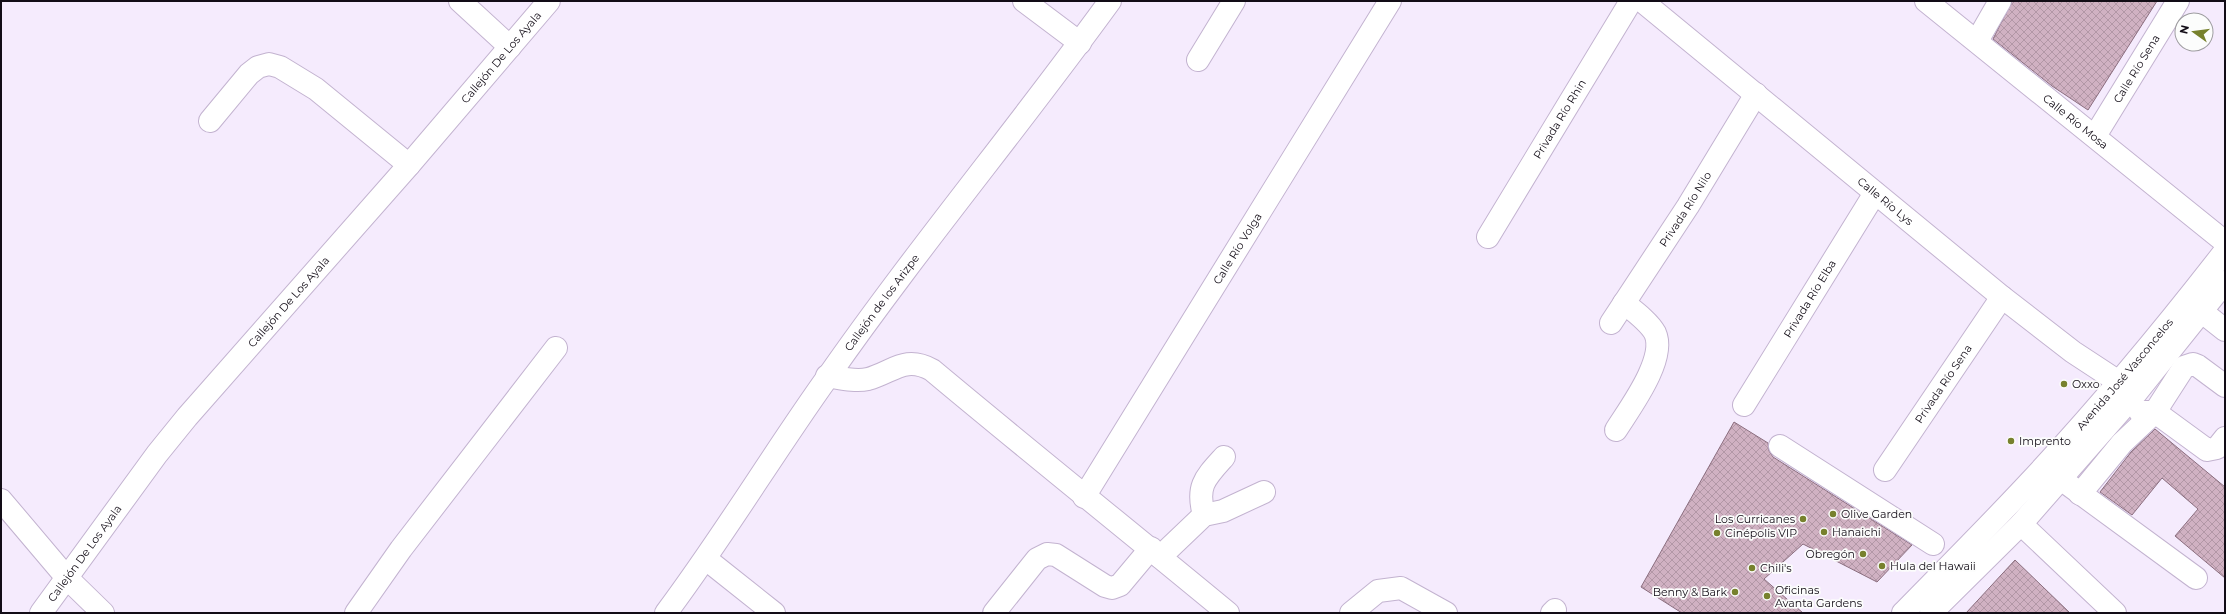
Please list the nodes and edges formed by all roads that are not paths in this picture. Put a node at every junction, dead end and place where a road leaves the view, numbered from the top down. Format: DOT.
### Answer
graph roads {
  1 [pos="460,1"];
  2 [pos="549,1"];
  3 [pos="1024,1"];
  4 [pos="1110,1"];
  5 [pos="1234,1"];
  6 [pos="1390,1"];
  7 [pos="1631,1"];
  8 [pos="1642,1"];
  9 [pos="1926,1"];
  10 [pos="2000,1"];
  11 [pos="2178,1"];
  12 [pos="1977,41"];
  13 [pos="1080,43"];
  14 [pos="510,47"];
  15 [pos="1198,60"];
  16 [pos="1756,94"];
  17 [pos="210,122"];
  18 [pos="2096,136"];
  19 [pos="409,165"];
  20 [pos="1875,193"];
  21 [pos="1488,238"];
  22 [pos="2225,242"];
  23 [pos="2225,251"];
  24 [pos="2225,282"];
  25 [pos="2002,297"];
  26 [pos="1624,303"];
  27 [pos="2194,306"];
  28 [pos="1611,323"];
  29 [pos="2225,330"];
  30 [pos="556,348"];
  31 [pos="827,376"];
  32 [pos="2225,386"];
  33 [pos="2127,388"];
  34 [pos="1744,405"];
  35 [pos="2154,412"];
  36 [pos="2118,413"];
  37 [pos="1616,430"];
  38 [pos="2225,438"];
  39 [pos="1780,446"];
  40 [pos="1224,456"];
  41 [pos="1885,470"];
  42 [pos="2060,477"];
  43 [pos="1264,492"];
  44 [pos="2080,494"];
  45 [pos="1084,497"];
  46 [pos="1,500"];
  47 [pos="1204,515"];
  48 [pos="2021,524"];
  49 [pos="1934,544"];
  50 [pos="1155,552"];
  51 [pos="706,559"];
  52 [pos="67,578"];
  53 [pos="2196,578"];
  54 [pos="1919,610"];
  55 [pos="41,613"];
  56 [pos="103,613"];
  57 [pos="356,613"];
  58 [pos="666,613"];
  59 [pos="774,613"];
  60 [pos="994,613"];
  61 [pos="1228,613"];
  62 [pos="1351,613"];
  63 [pos="1446,613"];
  64 [pos="2115,613"];
  1 -- 14 [label="street"];
  2 -- 14 [label="street, Callejón De Los Ayala"];
  3 -- 13 [label="street"];
  4 -- 13 [label="street, Callejón de los Arizpe"];
  5 -- 15 [label="street"];
  6 -- 45 [label="street, Calle Río Volga"];
  7 -- 21 [label="street, Privada Río Rhin"];
  8 -- 16 [label="street, Calle Río Lys"];
  9 -- 12 [label="street, Calle Río Mosa"];
  10 -- 12 [label="street"];
  11 -- 18 [label="street, Calle Río Sena"];
  12 -- 18 [label="street, Calle Río Mosa"];
  13 -- 31 [label="street, Callejón de los Arizpe"];
  14 -- 19 [label="street, Callejón De Los Ayala"];
  16 -- 20 [label="street, Calle Río Lys"];
  16 -- 26 [label="street, Privada Río Nilo"];
  17 -- 19 [label="street"];
  18 -- 22 [label="street, Calle Río Mosa"];
  19 -- 52 [label="street, Callejón De Los Ayala"];
  20 -- 25 [label="street, Calle Río Lys"];
  20 -- 34 [label="street, Privada Río Elba"];
  23 -- 27 [label="street, Avenida José Vasconcelos"];
  24 -- 27 [label="street, Avenida José Vasconcelos"];
  25 -- 33 [label="street, Calle Río Lys"];
  25 -- 41 [label="street, Privada Río Sena"];
  26 -- 28 [label="street, Privada Río Nilo"];
  26 -- 37 [label="street"];
  27 -- 29 [label="street"];
  27 -- 33 [label="street, Avenida José Vasconcelos"];
  30 -- 57 [label="street"];
  31 -- 45 [label="street"];
  31 -- 51 [label="street, Callejón de los Arizpe"];
  32 -- 35 [label="street"];
  33 -- 36 [label="street, Avenida José Vasconcelos"];
  33 -- 54 [label="street, Avenida José Vasconcelos"];
  35 -- 36 [label="street"];
  35 -- 38 [label="street"];
  35 -- 44 [label="street"];
  36 -- 42 [label="street, Avenida José Vasconcelos"];
  39 -- 49 [label="street"];
  40 -- 47 [label="street"];
  42 -- 44 [label="street"];
  42 -- 48 [label="street, Avenida José Vasconcelos"];
  43 -- 47 [label="street"];
  44 -- 53 [label="street"];
  45 -- 50 [label="street"];
  46 -- 52 [label="street"];
  47 -- 50 [label="street"];
  48 -- 54 [label="street, Avenida José Vasconcelos"];
  48 -- 64 [label="street"];
  50 -- 60 [label="street"];
  50 -- 61 [label="street"];
  51 -- 58 [label="street, Callejón de los Arizpe"];
  51 -- 59 [label="street"];
  52 -- 55 [label="street, Callejón De Los Ayala"];
  52 -- 56 [label="street"];
  62 -- 63 [label="street"];
}
